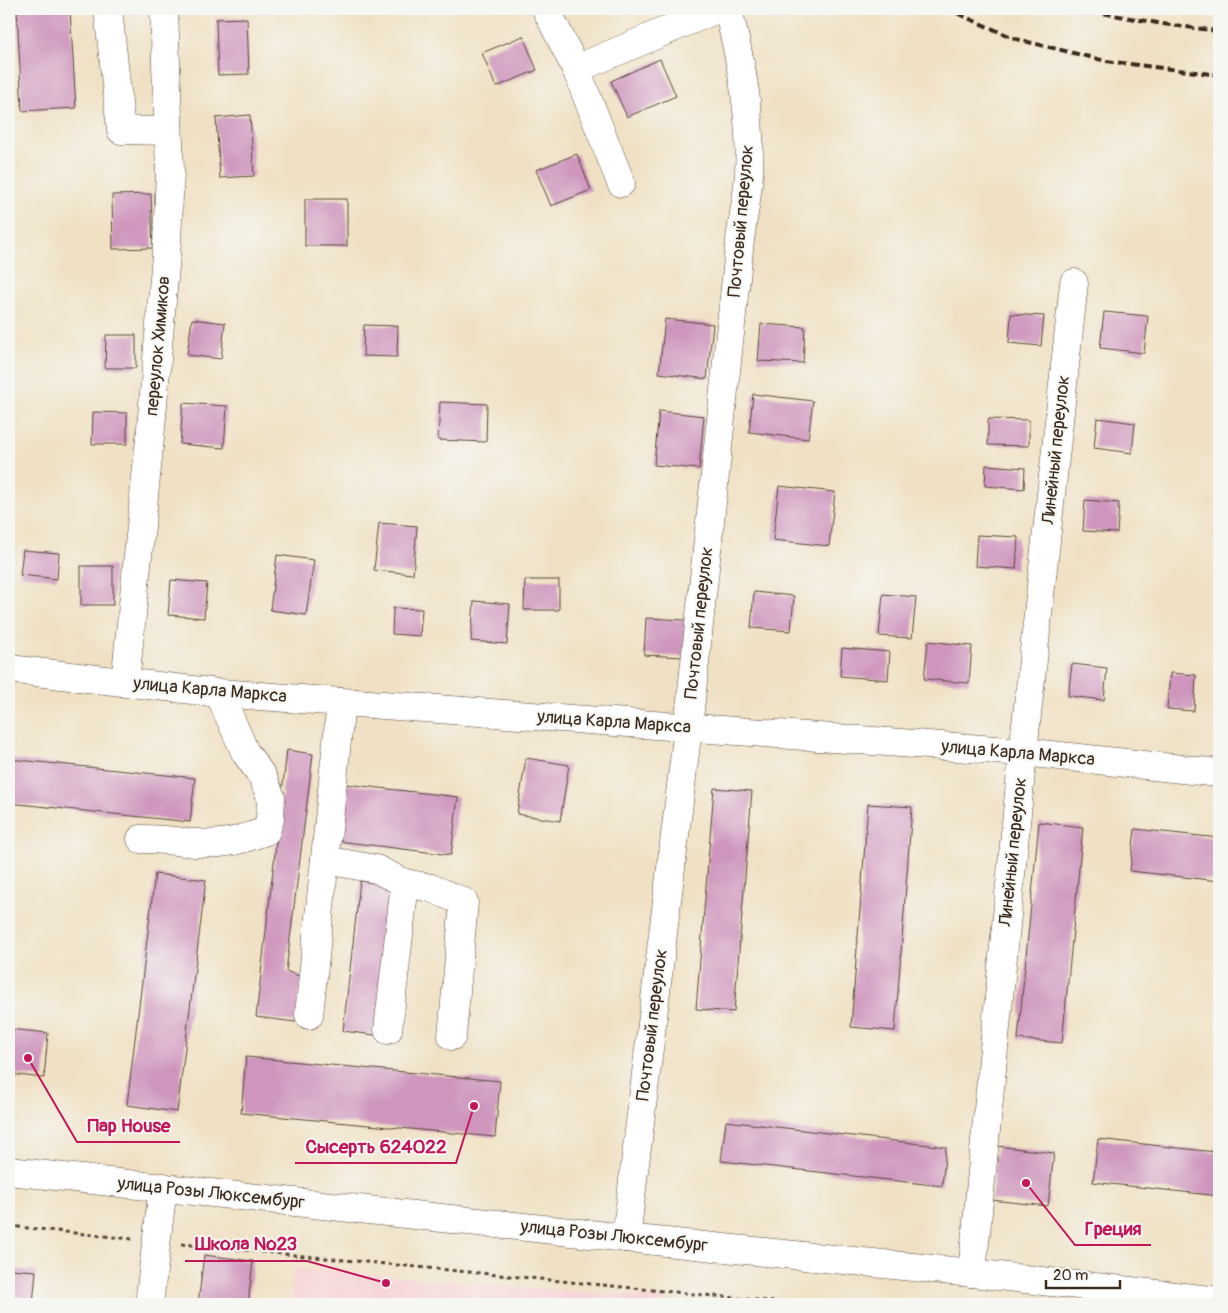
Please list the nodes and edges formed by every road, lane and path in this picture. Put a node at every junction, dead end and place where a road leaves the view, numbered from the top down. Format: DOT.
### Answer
graph roads {
  1 [pos="108,9"];
  2 [pos="164,9"];
  3 [pos="546,9"];
  4 [pos="717,9"];
  5 [pos="728,9"];
  6 [pos="576,69"];
  7 [pos="168,131"];
  8 [pos="621,183"];
  9 [pos="1074,283"];
  10 [pos="9,669"];
  11 [pos="125,682"];
  12 [pos="219,693"];
  13 [pos="341,702"];
  14 [pos="688,728"];
  15 [pos="1022,752"];
  16 [pos="1219,773"];
  17 [pos="141,839"];
  18 [pos="325,860"];
  19 [pos="405,883"];
  20 [pos="309,1016"];
  21 [pos="388,1030"];
  22 [pos="452,1036"];
  23 [pos="9,1171"];
  24 [pos="163,1187"];
  25 [pos="9,1226"];
  26 [pos="626,1238"];
  27 [pos="156,1241"];
  28 [pos="972,1273"];
  29 [pos="1219,1301"];
  30 [pos="149,1304"];
  31 [pos="797,1304"];
  1 -- 7 [label="street"];
  2 -- 7 [label="street, переулок Химиков"];
  3 -- 6 [label="street"];
  4 -- 6 [label="street"];
  5 -- 14 [label="street, Почтовый переулок"];
  6 -- 8 [label="street"];
  7 -- 11 [label="street, переулок Химиков"];
  9 -- 15 [label="street, Линейный переулок"];
  10 -- 11 [label="street, улица Карла Маркса"];
  11 -- 12 [label="street, улица Карла Маркса"];
  12 -- 13 [label="street, улица Карла Маркса"];
  12 -- 17 [label="street"];
  13 -- 14 [label="street, улица Карла Маркса"];
  13 -- 18 [label="street"];
  14 -- 15 [label="street, улица Карла Маркса"];
  14 -- 26 [label="street, Почтовый переулок"];
  15 -- 16 [label="street, улица Карла Маркса"];
  15 -- 28 [label="street, Линейный переулок"];
  18 -- 19 [label="street"];
  18 -- 20 [label="street"];
  19 -- 21 [label="street"];
  19 -- 22 [label="street"];
  23 -- 24 [label="street, улица Розы Люксембург"];
  24 -- 26 [label="street, улица Розы Люксембург"];
  24 -- 27 [label="street"];
  25 -- 27 [label="path"];
  26 -- 28 [label="street, улица Розы Люксембург"];
  27 -- 30 [label="street"];
  27 -- 31 [label="path"];
  28 -- 29 [label="street, улица Розы Люксембург"];
}
